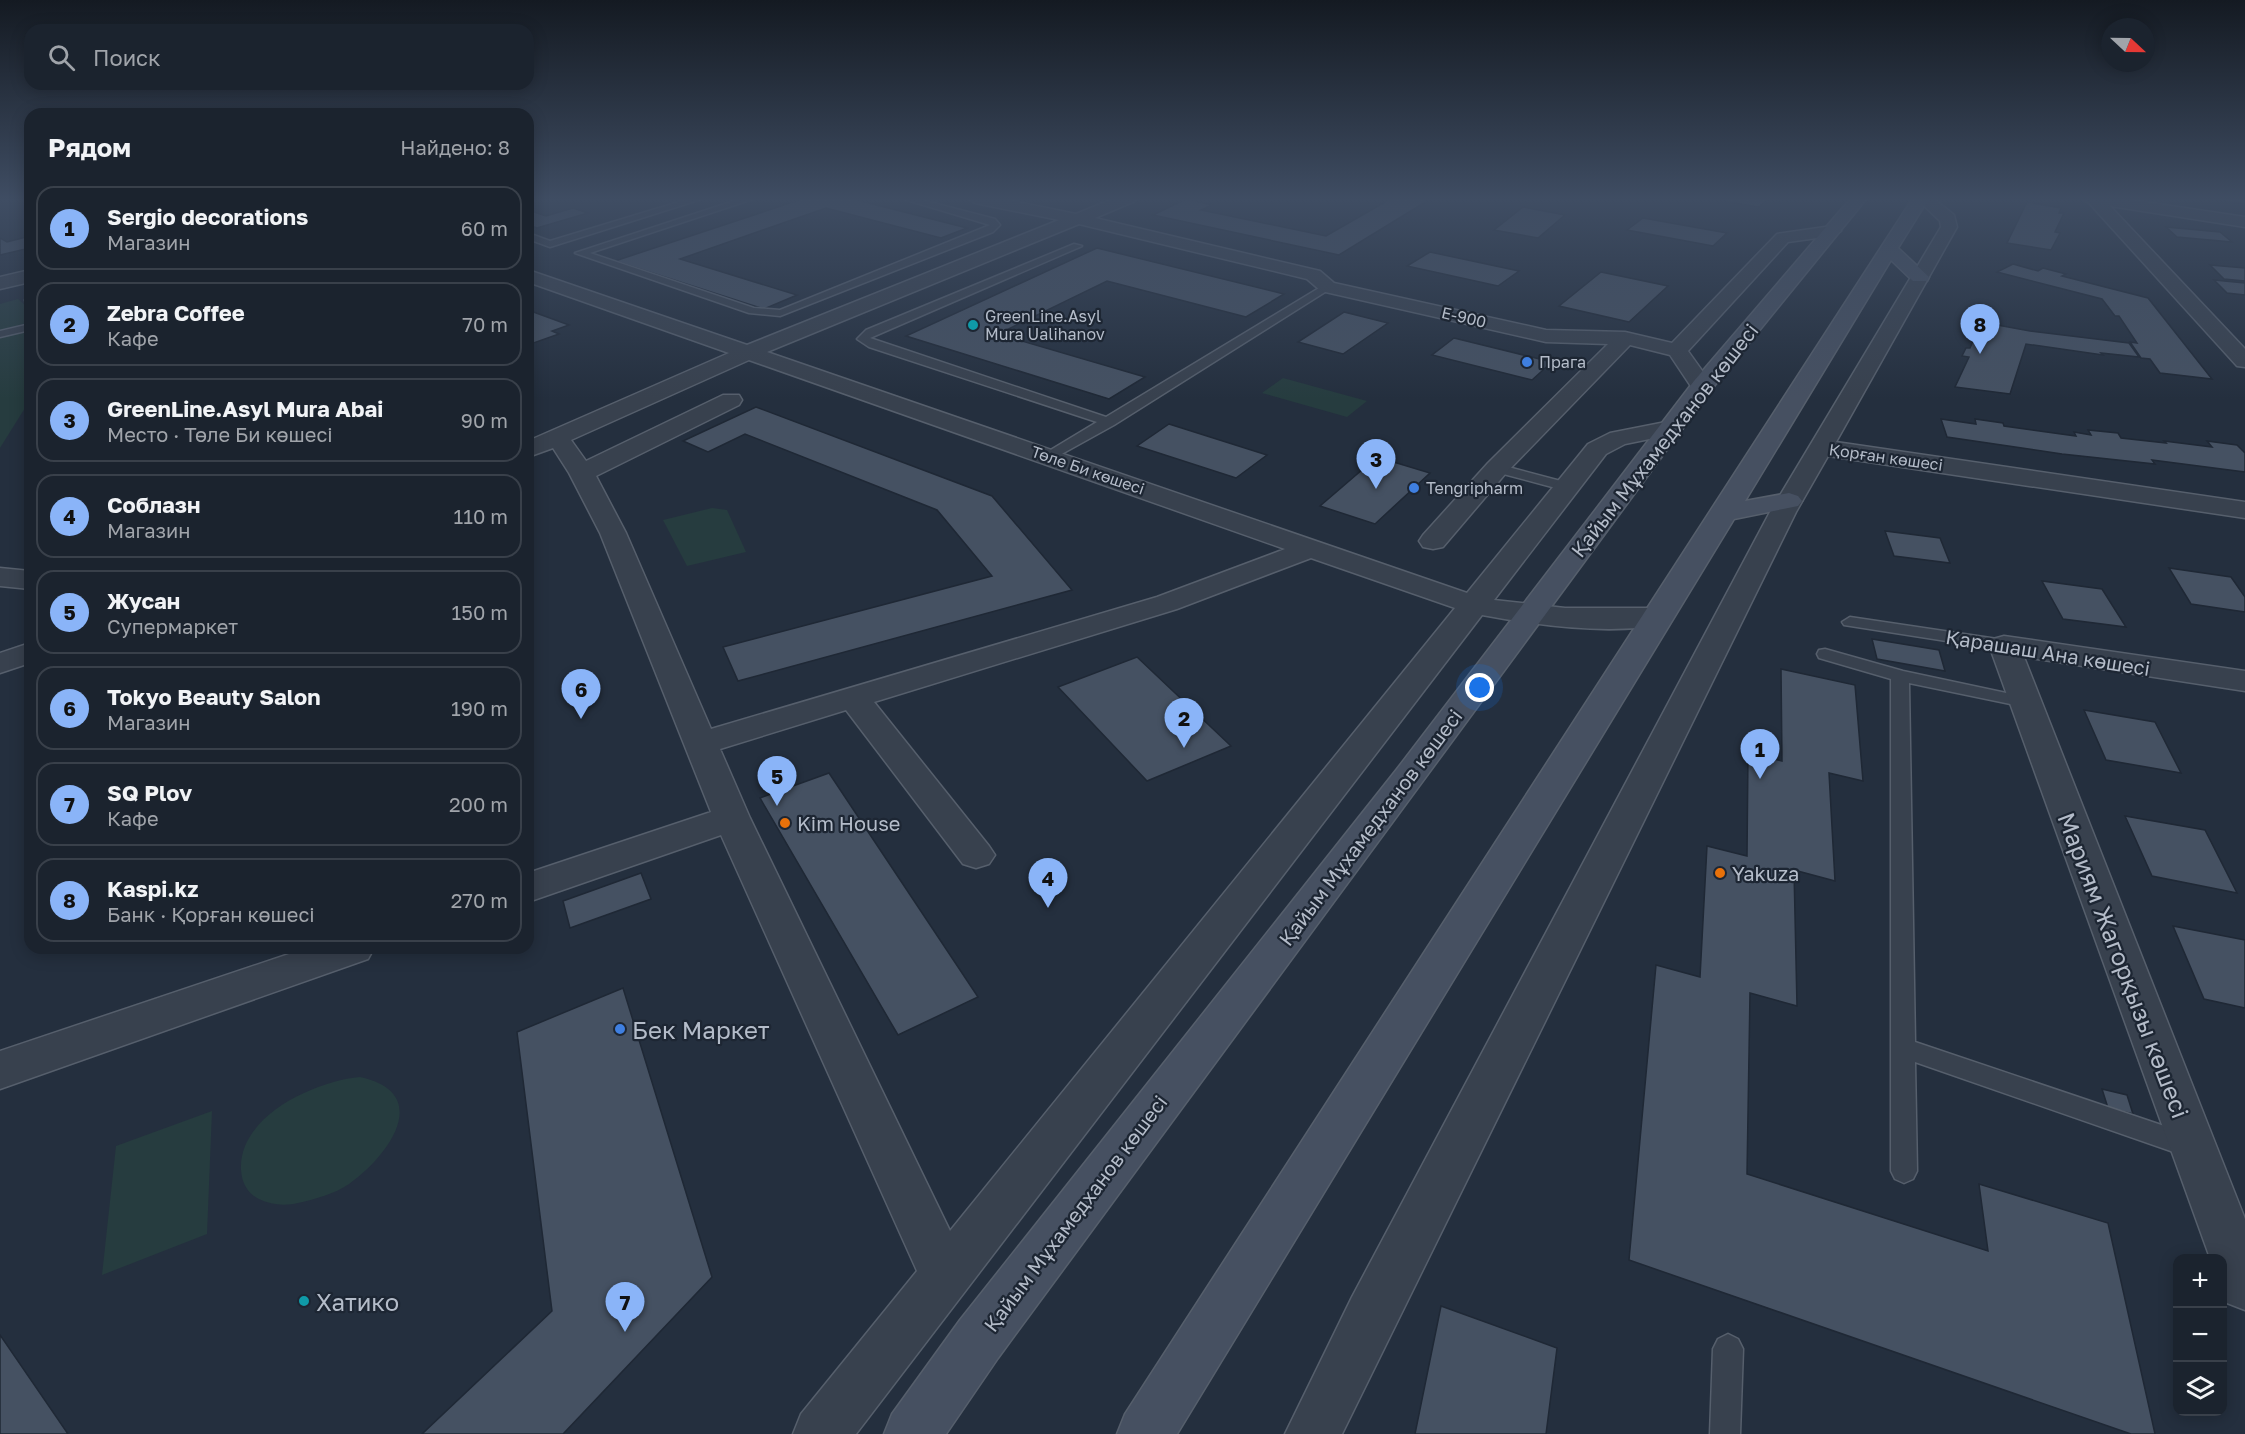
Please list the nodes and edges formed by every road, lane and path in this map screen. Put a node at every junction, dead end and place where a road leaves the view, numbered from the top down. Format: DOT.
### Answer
graph roads {
  1 [pos="617,265"];
  2 [pos="908,265"];
  3 [pos="966,265"];
  4 [pos="1031,265"];
  5 [pos="1270,265"];
  6 [pos="1758,265"];
  7 [pos="1804,265"];
  8 [pos="1879,265"];
  9 [pos="1907,265"];
  10 [pos="1927,265"];
  11 [pos="2152,265"];
  12 [pos="24,266"];
  13 [pos="0,272"];
  14 [pos="948,272"];
  15 [pos="24,277"];
  16 [pos="1920,277"];
  17 [pos="534,278"];
  18 [pos="0,283"];
  19 [pos="851,286"];
  20 [pos="1328,287"];
  21 [pos="885,298"];
  22 [pos="24,328"];
  23 [pos="0,334"];
  24 [pos="1625,338"];
  25 [pos="1677,350"];
  26 [pos="749,352"];
  27 [pos="2245,361"];
  28 [pos="1702,386"];
  29 [pos="731,400"];
  30 [pos="1110,422"];
  31 [pos="1671,428"];
  32 [pos="558,438"];
  33 [pos="1820,447"];
  34 [pos="534,448"];
  35 [pos="1049,457"];
  36 [pos="1497,468"];
  37 [pos="582,472"];
  38 [pos="1567,487"];
  39 [pos="1789,501"];
  40 [pos="2245,510"];
  41 [pos="1723,513"];
  42 [pos="1434,541"];
  43 [pos="1311,548"];
  44 [pos="0,577"];
  45 [pos="24,579"];
  46 [pos="1474,605"];
  47 [pos="1530,616"];
  48 [pos="1657,617"];
  49 [pos="1850,622"];
  50 [pos="2004,645"];
  51 [pos="24,654"];
  52 [pos="1825,654"];
  53 [pos="0,664"];
  54 [pos="1900,676"];
  55 [pos="2245,681"];
  56 [pos="852,696"];
  57 [pos="2025,702"];
  58 [pos="701,743"];
  59 [pos="732,818"];
  60 [pos="976,855"];
  61 [pos="534,886"];
  62 [pos="337,954"];
  63 [pos="1904,1048"];
  64 [pos="0,1070"];
  65 [pos="2193,1147"];
  66 [pos="1904,1171"];
  67 [pos="945,1276"];
  68 [pos="2245,1285"];
  69 [pos="1728,1349"];
  70 [pos="820,1434"];
  71 [pos="912,1434"];
  72 [pos="1145,1434"];
  73 [pos="1313,1434"];
  74 [pos="1725,1434"];
  1 -- 19 [label="lane"];
  2 -- 14 [label="lane"];
  2 -- 19 [label="lane"];
  3 -- 14 [label="street"];
  4 -- 30 [label="lane"];
  5 -- 20 [label="street, E-900"];
  6 -- 25 [label="street"];
  7 -- 28 [label="main road, Қайым Мұхамедханов көшесі"];
  8 -- 41 [label="main road"];
  9 -- 16 [label="main road"];
  10 -- 16 [label="street, Қорған көшесі"];
  11 -- 27 [label="street"];
  12 -- 13 [label="street"];
  14 -- 21 [label="street"];
  15 -- 18 [label="street"];
  16 -- 33 [label="street, Қорған көшесі"];
  17 -- 26 [label="street, Төле Би көшесі"];
  19 -- 21 [label="lane"];
  20 -- 24 [label="street, E-900"];
  20 -- 30 [label="lane"];
  21 -- 26 [label="street"];
  22 -- 23 [label="lane"];
  24 -- 25 [label="street, E-900"];
  24 -- 36 [label="street"];
  25 -- 28 [label="street"];
  26 -- 32 [label="street"];
  26 -- 35 [label="street, Төле Би көшесі"];
  28 -- 31 [label="main road, Қайым Мұхамедханов көшесі"];
  29 -- 37 [label="street"];
  30 -- 35 [label="lane"];
  31 -- 38 [label="street"];
  31 -- 47 [label="main road, Қайым Мұхамедханов көшесі"];
  32 -- 34 [label="street"];
  32 -- 37 [label="street"];
  33 -- 39 [label="street"];
  33 -- 40 [label="street, Қорған көшесі"];
  35 -- 43 [label="street, Төле Би көшесі"];
  36 -- 38 [label="lane"];
  36 -- 42 [label="street"];
  37 -- 58 [label="street"];
  38 -- 46 [label="street"];
  39 -- 41 [label="main road"];
  39 -- 73 [label="street"];
  41 -- 48 [label="main road"];
  43 -- 46 [label="street, Төле Би көшесі"];
  43 -- 56 [label="street"];
  44 -- 45 [label="street"];
  46 -- 47 [label="street, Төле Би көшесі"];
  46 -- 67 [label="street"];
  47 -- 48 [label="street, Төле Би көшесі"];
  47 -- 71 [label="main road, Қайым Мұхамедханов көшесі"];
  48 -- 72 [label="main road"];
  49 -- 50 [label="lane, Қарашаш Ана көшесі"];
  50 -- 55 [label="street, Қарашаш Ана көшесі"];
  50 -- 57 [label="street, Мариям Жагорқызы көшесі"];
  51 -- 53 [label="street"];
  52 -- 54 [label="lane"];
  54 -- 57 [label="lane"];
  54 -- 63 [label="lane"];
  56 -- 58 [label="street"];
  56 -- 60 [label="street"];
  57 -- 65 [label="street, Мариям Жагорқызы көшесі"];
  58 -- 59 [label="street"];
  59 -- 61 [label="street"];
  59 -- 67 [label="street"];
  62 -- 64 [label="street"];
  63 -- 65 [label="lane"];
  63 -- 66 [label="lane"];
  65 -- 68 [label="street, Мариям Жагорқызы көшесі"];
  67 -- 70 [label="street"];
  69 -- 74 [label="lane"];
}
